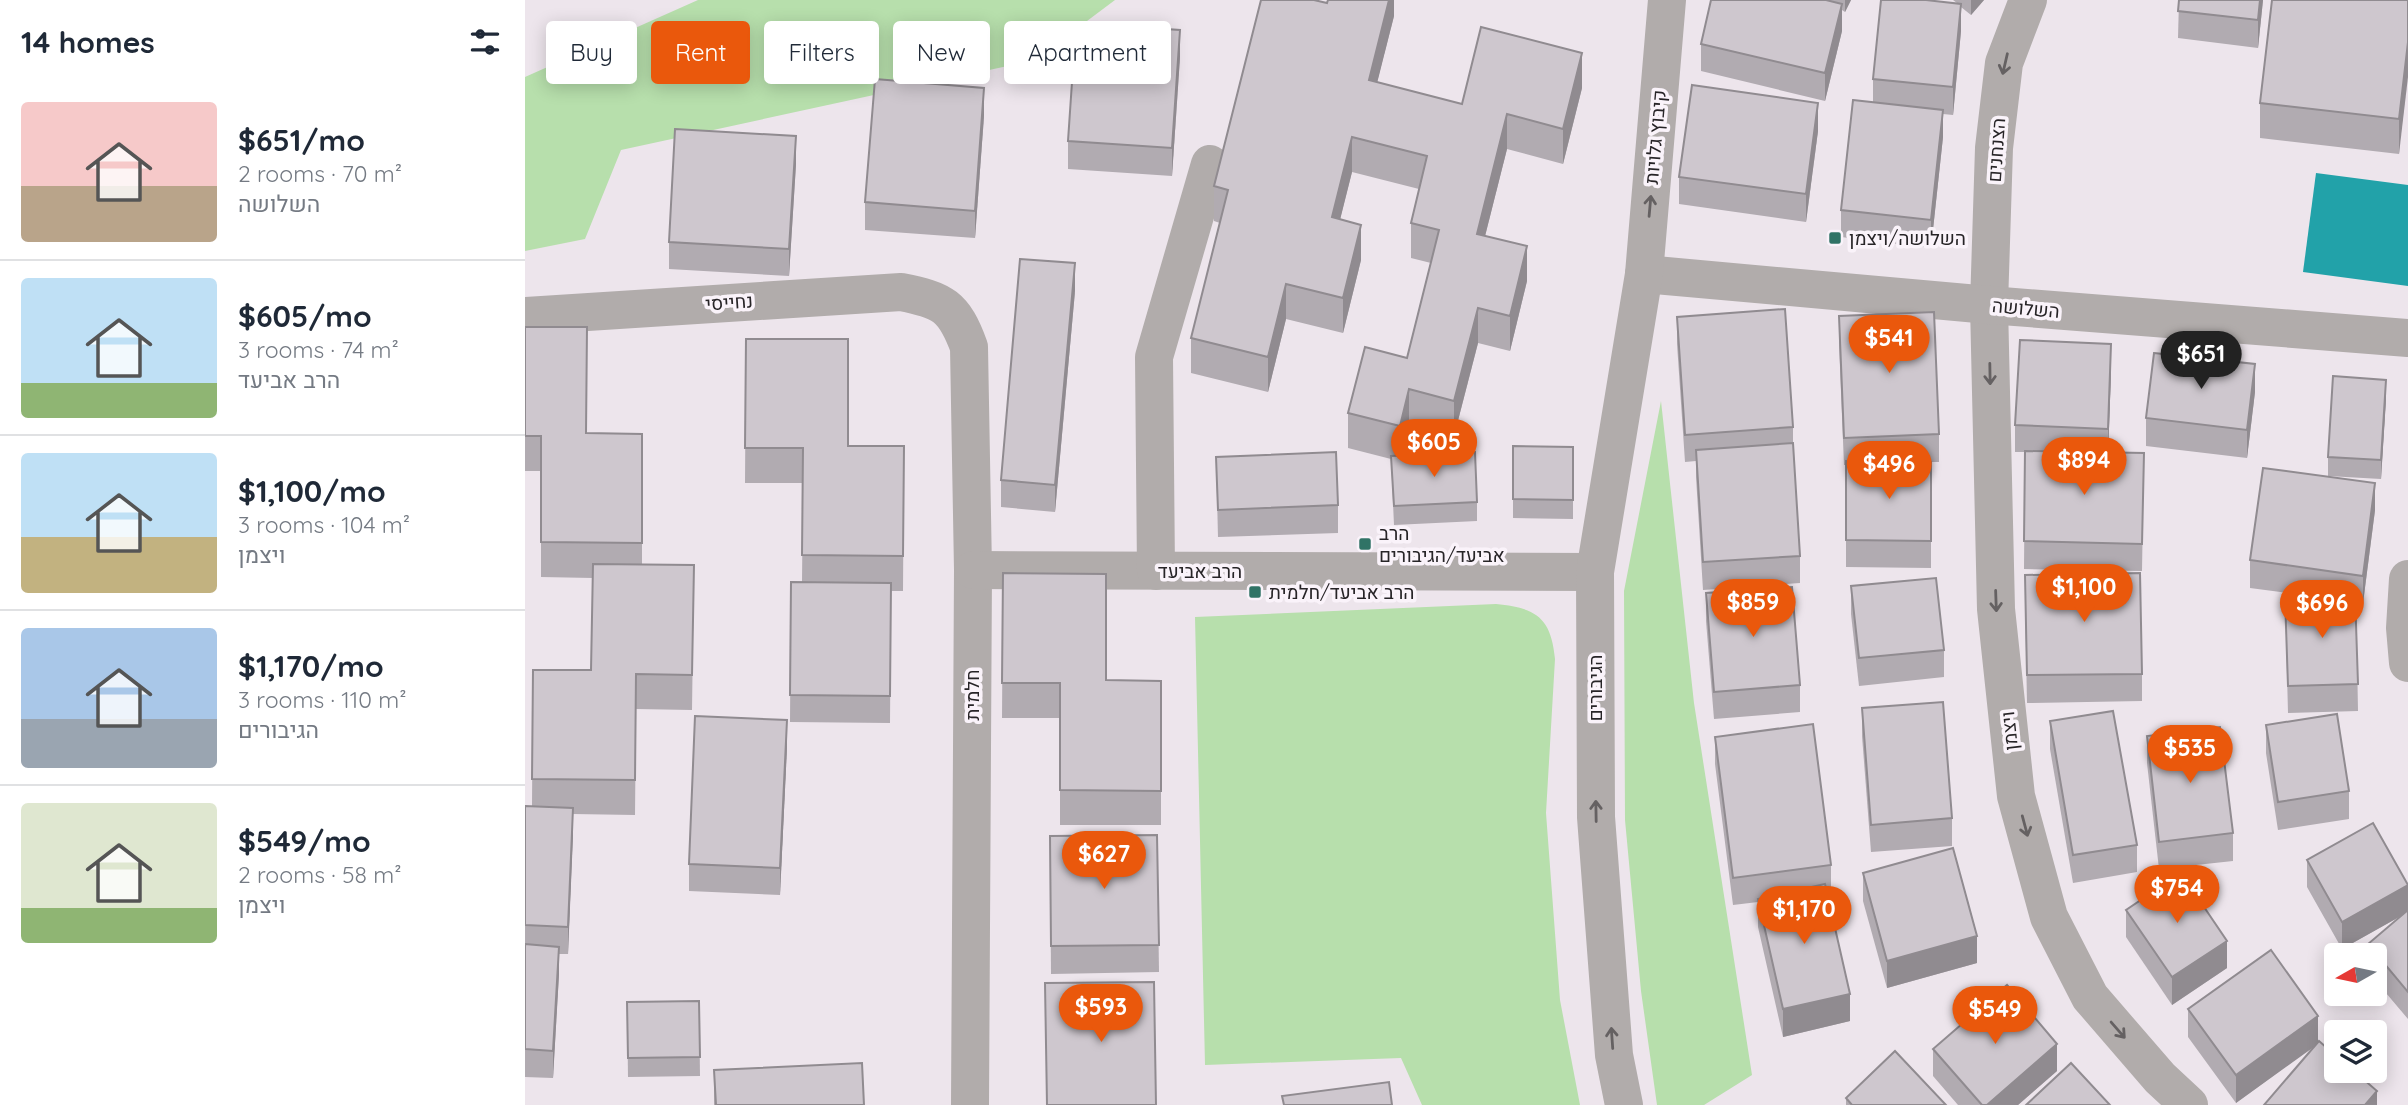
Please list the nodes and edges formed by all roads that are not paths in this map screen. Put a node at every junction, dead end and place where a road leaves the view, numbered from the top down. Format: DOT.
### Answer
graph roads {
  1 [pos="1667,0"];
  2 [pos="2028,0"];
  3 [pos="1210,164"];
  4 [pos="1644,274"];
  5 [pos="933,298"];
  6 [pos="1989,305"];
  7 [pos="525,316"];
  8 [pos="2408,338"];
  9 [pos="973,570"];
  10 [pos="1156,571"];
  11 [pos="1595,572"];
  12 [pos="2408,579"];
  13 [pos="2408,663"];
  14 [pos="969,1105"];
  15 [pos="1623,1105"];
  16 [pos="2189,1105"];
  4 -- 1 [label="street, קיבוץ גלויות, one-way"];
  2 -- 6 [label="street, הצנחנים, one-way"];
  3 -- 10 [label="street"];
  4 -- 6 [label="street, השלושה"];
  4 -- 11 [label="street, הגיבורים"];
  5 -- 7 [label="street, נחייסי"];
  5 -- 9 [label="street, חלמית"];
  6 -- 8 [label="street, השלושה"];
  6 -- 16 [label="street, ויצמן, one-way"];
  9 -- 10 [label="street, הרב אביעד"];
  9 -- 14 [label="street, חלמית"];
  10 -- 11 [label="street, הרב אביעד"];
  15 -- 11 [label="street, הגיבורים, one-way"];
  12 -- 13 [label="street"];
}
